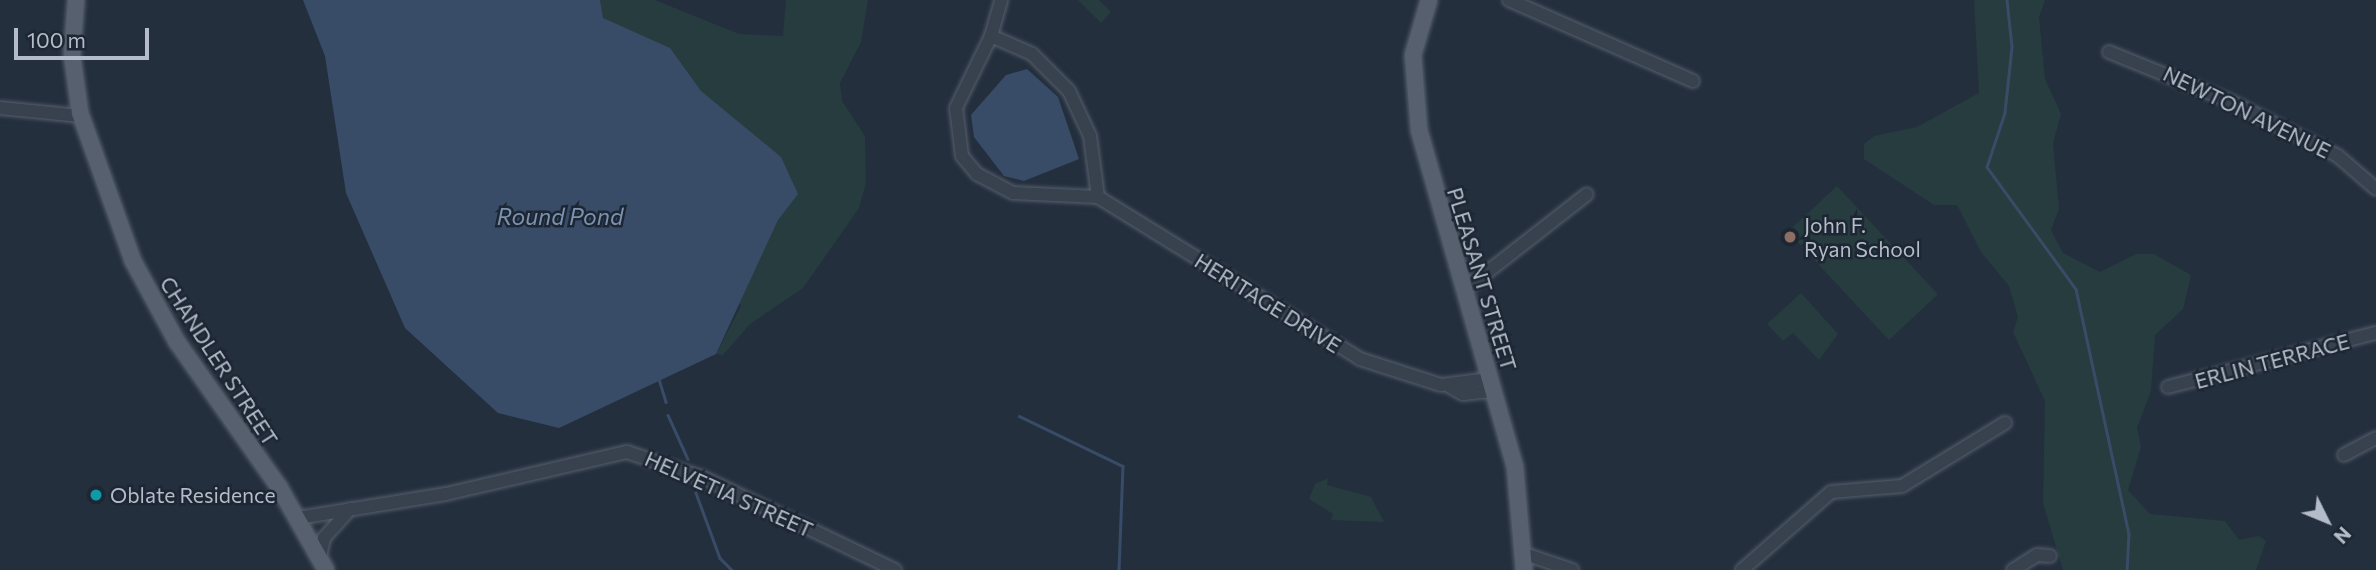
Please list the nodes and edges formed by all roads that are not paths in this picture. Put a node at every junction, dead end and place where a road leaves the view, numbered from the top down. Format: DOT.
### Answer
graph roads {
  1 [pos="76,0"];
  2 [pos="1001,0"];
  3 [pos="1429,0"];
  4 [pos="1508,0"];
  5 [pos="991,36"];
  6 [pos="2109,52"];
  7 [pos="1693,81"];
  8 [pos="0,108"];
  9 [pos="81,116"];
  10 [pos="2376,189"];
  11 [pos="1587,194"];
  12 [pos="1098,197"];
  13 [pos="1463,292"];
  14 [pos="2376,333"];
  15 [pos="1491,385"];
  16 [pos="2168,387"];
  17 [pos="2005,423"];
  18 [pos="2376,438"];
  19 [pos="2344,454"];
  20 [pos="351,509"];
  21 [pos="298,518"];
  22 [pos="2050,556"];
  23 [pos="1525,562"];
  24 [pos="323,563"];
  25 [pos="895,570"];
  26 [pos="1572,570"];
  27 [pos="1742,570"];
  28 [pos="2013,570"];
  1 -- 9 [label="main road, CHANDLER STREET"];
  2 -- 5 [label="street, HERITAGE DRIVE"];
  3 -- 13 [label="main road, PLEASANT STREET"];
  4 -- 7 [label="street"];
  5 -- 12 [label="street"];
  5 -- 12 [label="street, HERITAGE DRIVE"];
  6 -- 10 [label="street, NEWTON AVENUE"];
  8 -- 9 [label="street"];
  9 -- 21 [label="main road, CHANDLER STREET"];
  11 -- 13 [label="street"];
  12 -- 15 [label="street, HERITAGE DRIVE"];
  13 -- 15 [label="main road, PLEASANT STREET"];
  14 -- 16 [label="street, ERLIN TERRACE"];
  15 -- 23 [label="main road, PLEASANT STREET"];
  17 -- 27 [label="street"];
  18 -- 19 [label="street"];
  20 -- 21 [label="street, HELVETIA STREET"];
  20 -- 24 [label="street"];
  20 -- 25 [label="street, HELVETIA STREET"];
  21 -- 24 [label="main road, CHANDLER STREET"];
  22 -- 28 [label="street"];
  23 -- 26 [label="street"];
}
